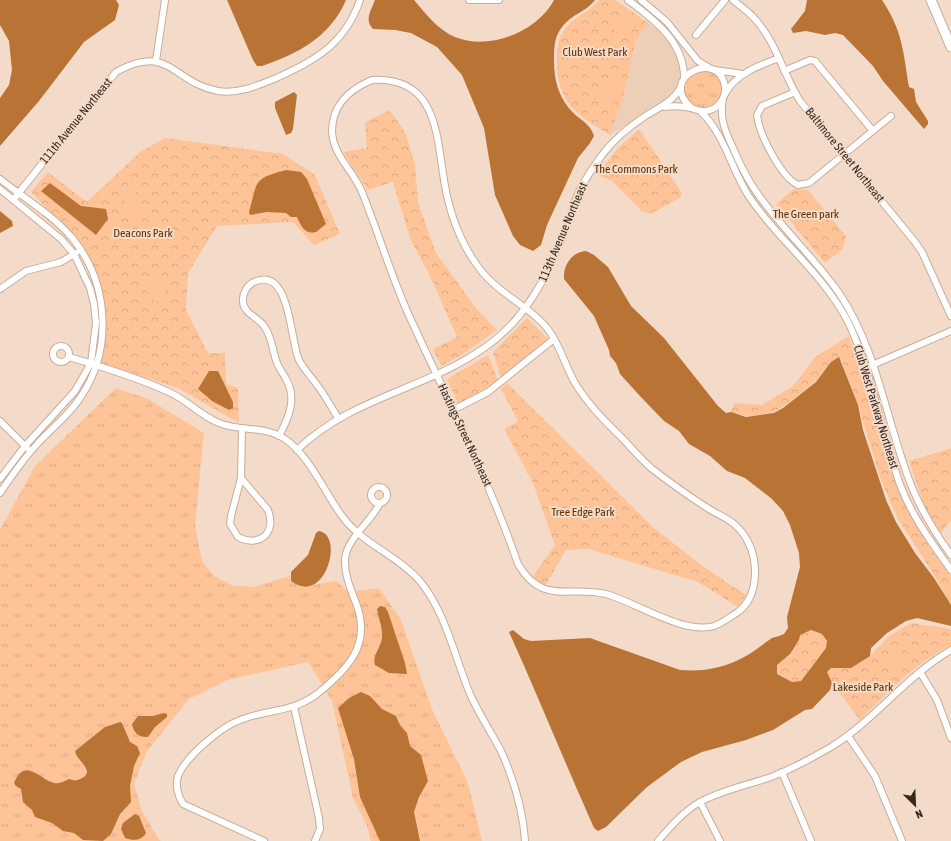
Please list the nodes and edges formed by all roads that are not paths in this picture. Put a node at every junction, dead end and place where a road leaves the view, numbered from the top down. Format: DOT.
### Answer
graph roads {
  1 [pos="165,0"];
  2 [pos="360,0"];
  3 [pos="469,0"];
  4 [pos="499,0"];
  5 [pos="628,0"];
  6 [pos="641,0"];
  7 [pos="725,0"];
  8 [pos="733,0"];
  9 [pos="931,0"];
  10 [pos="696,35"];
  11 [pos="951,47"];
  12 [pos="779,58"];
  13 [pos="156,61"];
  14 [pos="711,69"];
  15 [pos="784,71"];
  16 [pos="743,74"];
  17 [pos="684,79"];
  18 [pos="681,87"];
  19 [pos="795,92"];
  20 [pos="724,97"];
  21 [pos="664,107"];
  22 [pos="692,108"];
  23 [pos="700,111"];
  24 [pos="891,116"];
  25 [pos="873,131"];
  26 [pos="844,155"];
  27 [pos="0,179"];
  28 [pos="0,189"];
  29 [pos="18,193"];
  30 [pos="13,200"];
  31 [pos="80,249"];
  32 [pos="74,254"];
  33 [pos="0,289"];
  34 [pos="525,308"];
  35 [pos="951,316"];
  36 [pos="951,331"];
  37 [pos="554,339"];
  38 [pos="69,357"];
  39 [pos="90,363"];
  40 [pos="873,365"];
  41 [pos="97,366"];
  42 [pos="865,367"];
  43 [pos="437,374"];
  44 [pos="453,410"];
  45 [pos="338,418"];
  46 [pos="0,421"];
  47 [pos="242,428"];
  48 [pos="279,436"];
  49 [pos="25,446"];
  50 [pos="297,450"];
  51 [pos="31,451"];
  52 [pos="241,478"];
  53 [pos="0,479"];
  54 [pos="0,493"];
  55 [pos="380,503"];
  56 [pos="358,534"];
  57 [pos="951,556"];
  58 [pos="951,570"];
  59 [pos="951,650"];
  60 [pos="920,672"];
  61 [pos="294,707"];
  62 [pos="848,736"];
  63 [pos="951,738"];
  64 [pos="782,772"];
  65 [pos="700,802"];
  66 [pos="264,841"];
  67 [pos="315,841"];
  68 [pos="525,841"];
  69 [pos="658,841"];
  70 [pos="720,841"];
  71 [pos="811,841"];
  72 [pos="902,841"];
  1 -- 13 [label="street"];
  2 -- 13 [label="street, 111th Avenue Northeast"];
  3 -- 4 [label="street"];
  5 -- 17 [label="street"];
  6 -- 14 [label="street"];
  7 -- 10 [label="street"];
  8 -- 12 [label="street, Baltimore Street Northeast"];
  9 -- 11 [label="highway"];
  12 -- 15 [label="street, Baltimore Street Northeast"];
  12 -- 16 [label="street"];
  13 -- 29 [label="street, 111th Avenue Northeast"];
  14 -- 16 [label="street"];
  14 -- 17 [label="street"];
  14 -- 20 [label="street"];
  15 -- 19 [label="street, Baltimore Street Northeast"];
  15 -- 25 [label="street"];
  16 -- 20 [label="street"];
  17 -- 18 [label="street"];
  18 -- 21 [label="street, 113th Avenue Northeast"];
  18 -- 22 [label="street"];
  19 -- 26 [label="street, Baltimore Street Northeast"];
  19 -- 26 [label="street"];
  20 -- 23 [label="street"];
  20 -- 40 [label="street"];
  21 -- 22 [label="street"];
  21 -- 34 [label="street, 113th Avenue Northeast"];
  22 -- 23 [label="street"];
  23 -- 42 [label="street, Club West Parkway Northeast"];
  24 -- 25 [label="street"];
  25 -- 26 [label="street"];
  26 -- 35 [label="street, Baltimore Street Northeast"];
  27 -- 29 [label="street"];
  28 -- 30 [label="street"];
  29 -- 30 [label="street, 111th Avenue Northeast"];
  29 -- 31 [label="street"];
  30 -- 32 [label="street"];
  31 -- 32 [label="street"];
  31 -- 41 [label="street"];
  32 -- 33 [label="street"];
  32 -- 39 [label="street"];
  34 -- 37 [label="street"];
  34 -- 43 [label="street, 113th Avenue Northeast"];
  34 -- 43 [label="street, Hastings Street Northeast"];
  36 -- 40 [label="street"];
  37 -- 44 [label="street"];
  37 -- 44 [label="street, Hastings Street Northeast"];
  38 -- 39 [label="street"];
  39 -- 41 [label="street"];
  39 -- 49 [label="street"];
  40 -- 42 [label="street"];
  40 -- 57 [label="street"];
  41 -- 47 [label="street"];
  41 -- 51 [label="street"];
  42 -- 58 [label="street, Club West Parkway Northeast"];
  43 -- 44 [label="street, Hastings Street Northeast"];
  43 -- 45 [label="street, 113th Avenue Northeast"];
  45 -- 48 [label="street"];
  45 -- 50 [label="street, 113th Avenue Northeast"];
  46 -- 49 [label="street"];
  47 -- 48 [label="street"];
  47 -- 52 [label="street"];
  48 -- 50 [label="street"];
  49 -- 51 [label="street"];
  49 -- 53 [label="street"];
  50 -- 56 [label="street"];
  51 -- 54 [label="street"];
  52 -- 52 [label="street"];
  55 -- 56 [label="street"];
  56 -- 61 [label="street"];
  56 -- 68 [label="street"];
  59 -- 60 [label="street"];
  60 -- 62 [label="street"];
  60 -- 63 [label="street"];
  61 -- 66 [label="street"];
  61 -- 67 [label="street"];
  62 -- 64 [label="street"];
  62 -- 72 [label="street"];
  64 -- 65 [label="street"];
  64 -- 71 [label="street"];
  65 -- 69 [label="street"];
  65 -- 70 [label="street"];
}
